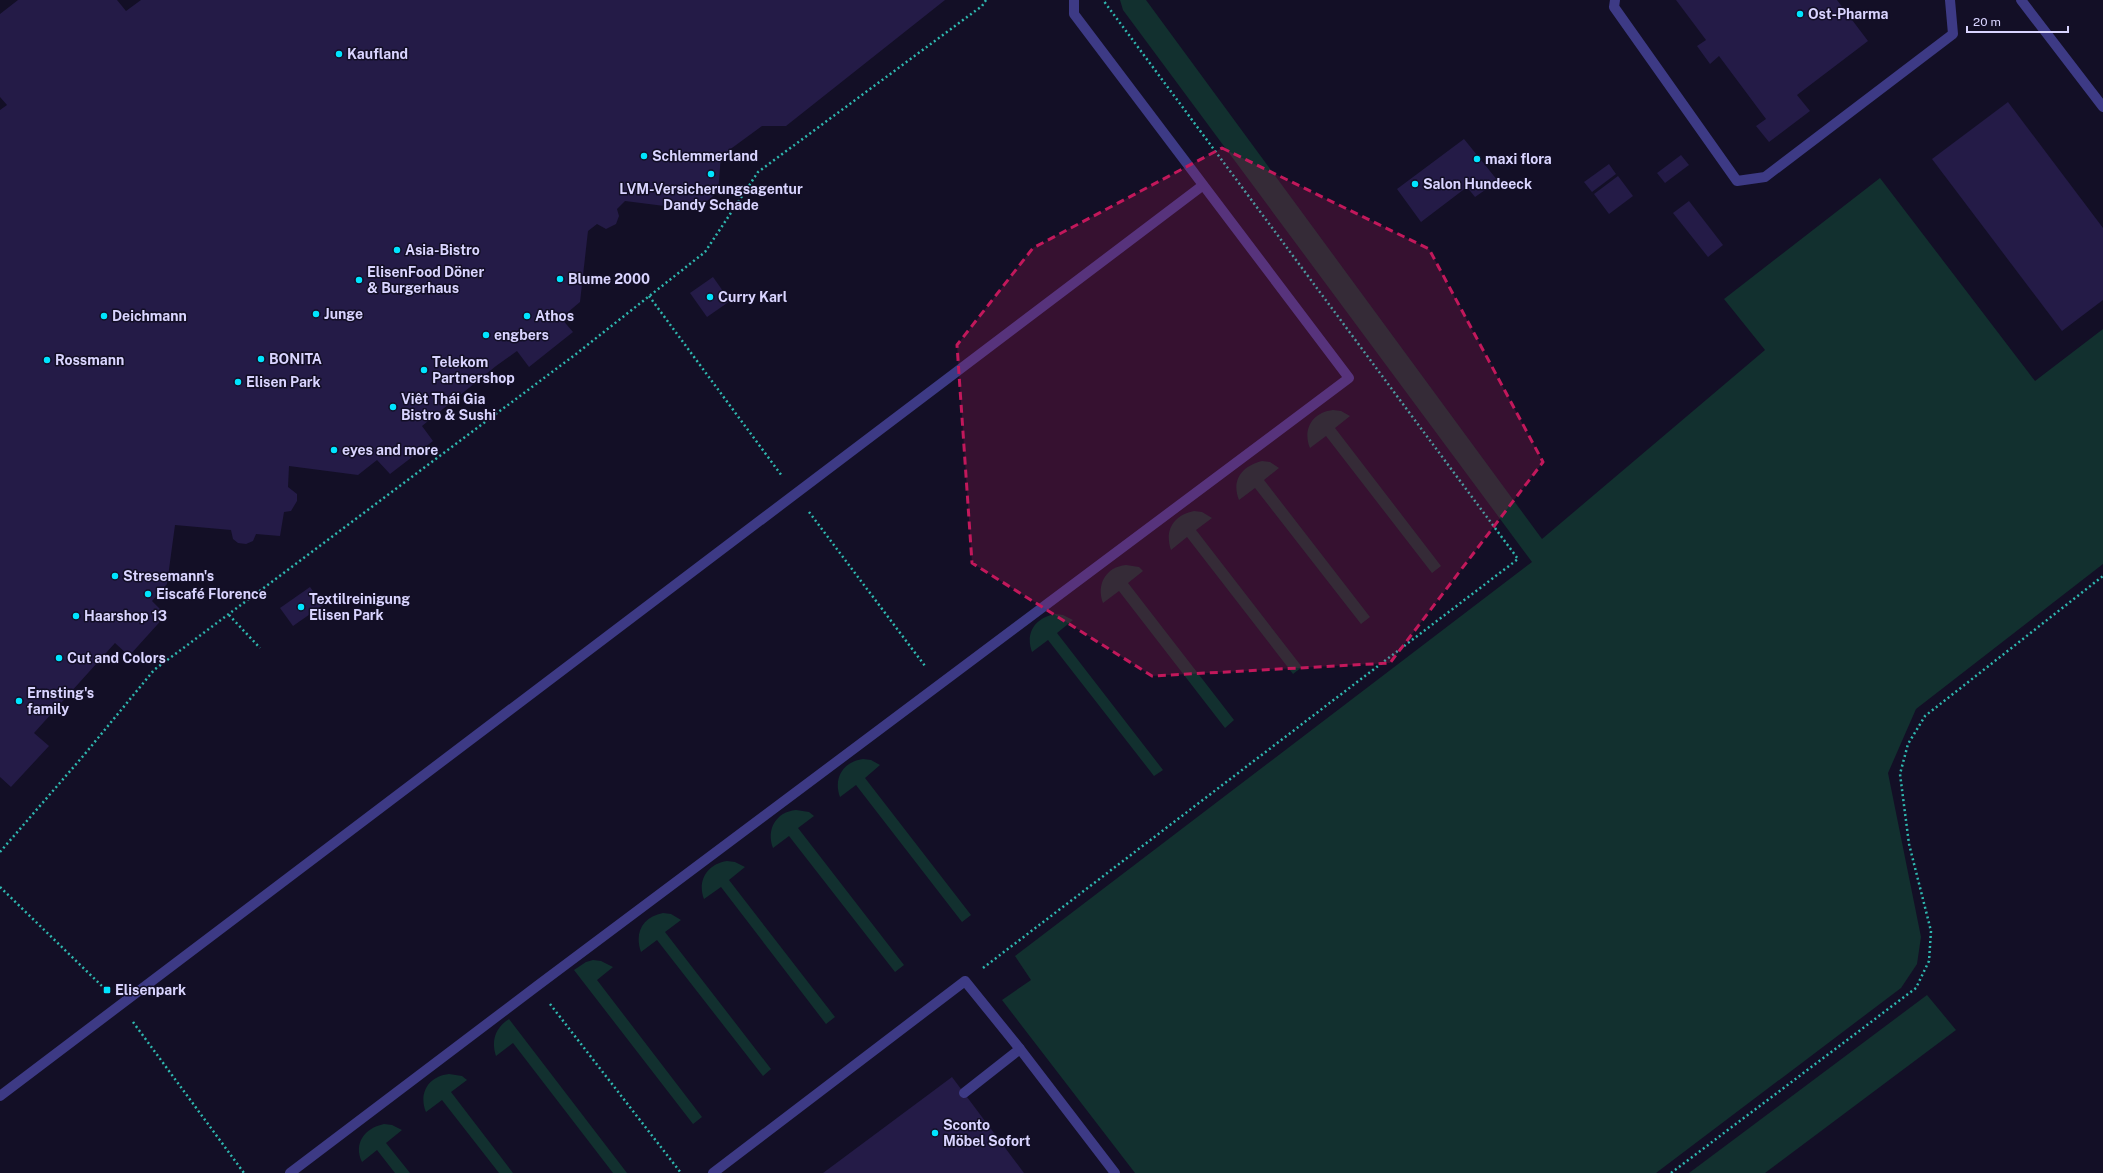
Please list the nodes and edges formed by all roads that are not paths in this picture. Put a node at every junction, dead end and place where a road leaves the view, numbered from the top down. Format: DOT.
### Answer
graph roads {
  1 [pos="1074,0"];
  2 [pos="1615,0"];
  3 [pos="1950,0"];
  4 [pos="2021,0"];
  5 [pos="2103,108"];
  6 [pos="1202,186"];
  7 [pos="1020,1049"];
  8 [pos="964,1093"];
  9 [pos="0,1096"];
  10 [pos="290,1173"];
  11 [pos="714,1173"];
  12 [pos="1115,1173"];
  1 -- 6 [label="street"];
  2 -- 3 [label="street"];
  4 -- 5 [label="street"];
  6 -- 9 [label="street"];
  6 -- 10 [label="street"];
  7 -- 8 [label="street"];
  7 -- 11 [label="street"];
  7 -- 12 [label="street"];
}
